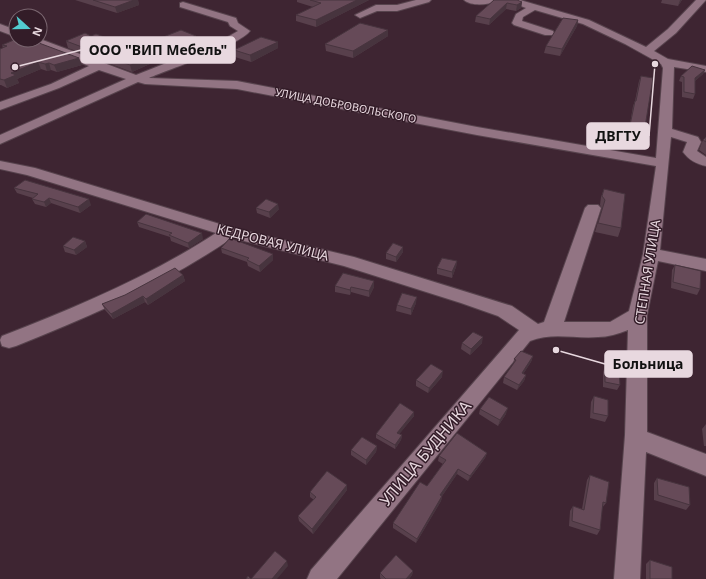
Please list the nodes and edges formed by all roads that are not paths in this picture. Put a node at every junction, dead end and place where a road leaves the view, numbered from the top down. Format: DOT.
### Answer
graph roads {
  1 [pos="426,0"];
  2 [pos="469,0"];
  3 [pos="494,0"];
  4 [pos="510,0"];
  5 [pos="701,0"];
  6 [pos="183,5"];
  7 [pos="534,7"];
  8 [pos="360,15"];
  9 [pos="549,33"];
  10 [pos="48,46"];
  11 [pos="646,52"];
  12 [pos="665,62"];
  13 [pos="98,66"];
  14 [pos="706,69"];
  15 [pos="122,75"];
  16 [pos="135,79"];
  17 [pos="25,96"];
  18 [pos="2,103"];
  19 [pos="665,131"];
  20 [pos="684,136"];
  21 [pos="706,139"];
  22 [pos="0,140"];
  23 [pos="706,162"];
  24 [pos="663,163"];
  25 [pos="4,165"];
  26 [pos="593,208"];
  27 [pos="229,232"];
  28 [pos="651,254"];
  29 [pos="706,265"];
  30 [pos="638,315"];
  31 [pos="543,329"];
  32 [pos="9,341"];
  33 [pos="636,438"];
  34 [pos="706,464"];
  35 [pos="320,579"];
  36 [pos="627,579"];
  1 -- 8 [label="street"];
  2 -- 3 [label="street"];
  4 -- 7 [label="street"];
  5 -- 11 [label="street"];
  6 -- 16 [label="street"];
  7 -- 9 [label="street"];
  7 -- 11 [label="street"];
  10 -- 13 [label="street, УЛИЦА ДОБРОВОЛЬСКОГО"];
  11 -- 12 [label="street"];
  12 -- 14 [label="street"];
  12 -- 19 [label="street, СТЕПНАЯ УЛИЦА"];
  13 -- 15 [label="street, УЛИЦА ДОБРОВОЛЬСКОГО"];
  13 -- 17 [label="street"];
  15 -- 16 [label="street, УЛИЦА ДОБРОВОЛЬСКОГО"];
  15 -- 17 [label="street"];
  16 -- 22 [label="street"];
  16 -- 24 [label="street, УЛИЦА ДОБРОВОЛЬСКОГО"];
  17 -- 18 [label="street"];
  19 -- 20 [label="street"];
  19 -- 24 [label="street, СТЕПНАЯ УЛИЦА"];
  20 -- 21 [label="street"];
  20 -- 23 [label="street"];
  24 -- 28 [label="street, СТЕПНАЯ УЛИЦА"];
  25 -- 27 [label="street, КЕДРОВАЯ УЛИЦА"];
  26 -- 31 [label="street"];
  27 -- 31 [label="street, КЕДРОВАЯ УЛИЦА"];
  27 -- 32 [label="street"];
  28 -- 29 [label="street"];
  28 -- 30 [label="street, СТЕПНАЯ УЛИЦА"];
  30 -- 31 [label="street"];
  30 -- 33 [label="street, СТЕПНАЯ УЛИЦА"];
  31 -- 35 [label="street, УЛИЦА БУДНИКА"];
  33 -- 34 [label="street"];
  33 -- 36 [label="street, СТЕПНАЯ УЛИЦА"];
}
